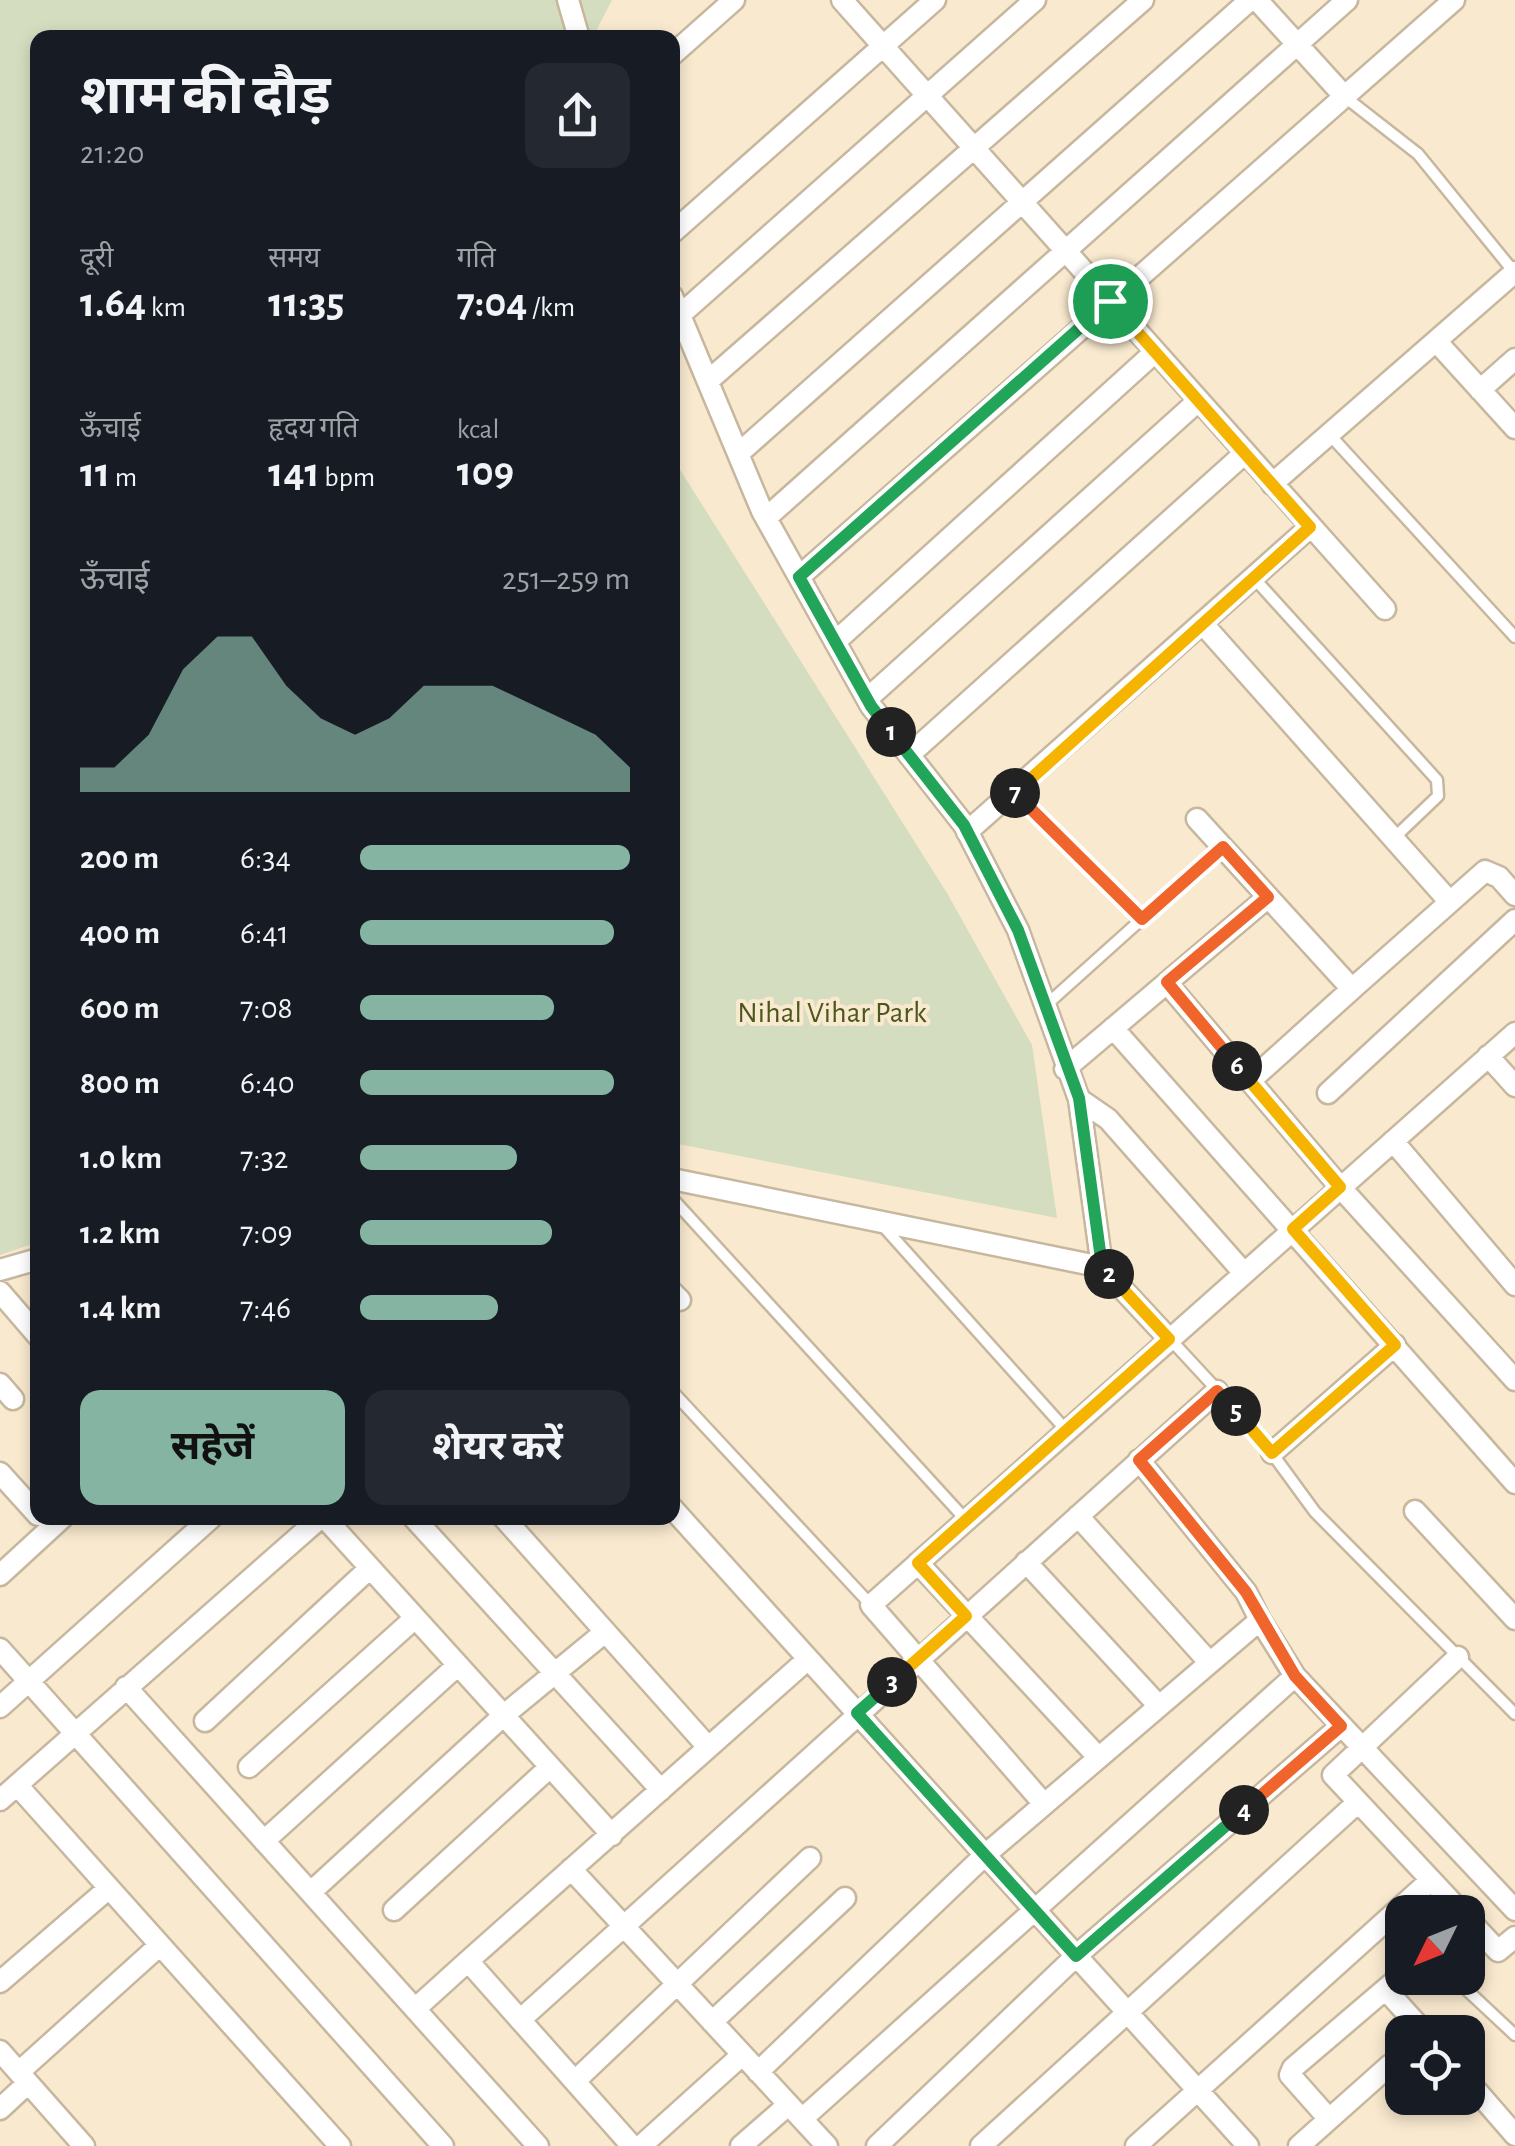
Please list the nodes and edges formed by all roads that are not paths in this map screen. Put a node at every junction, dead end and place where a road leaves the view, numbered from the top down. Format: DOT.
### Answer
graph roads {
  1 [pos="568,0"];
  2 [pos="734,0"];
  3 [pos="842,0"];
  4 [pos="934,0"];
  5 [pos="1035,0"];
  6 [pos="1142,0"];
  7 [pos="1253,0"];
  8 [pos="1347,0"];
  9 [pos="1454,0"];
  10 [pos="577,30"];
  11 [pos="1297,44"];
  12 [pos="882,46"];
  13 [pos="680,48"];
  14 [pos="925,94"];
  15 [pos="1344,96"];
  16 [pos="976,150"];
  17 [pos="1021,202"];
  18 [pos="680,226"];
  19 [pos="1066,253"];
  20 [pos="1515,272"];
  21 [pos="1110,301"];
  22 [pos="680,302"];
  23 [pos="680,314"];
  24 [pos="1436,341"];
  25 [pos="1155,352"];
  26 [pos="1515,359"];
  27 [pos="708,381"];
  28 [pos="1480,390"];
  29 [pos="1198,400"];
  30 [pos="1515,428"];
  31 [pos="1329,434"];
  32 [pos="1244,453"];
  33 [pos="738,454"];
  34 [pos="1272,484"];
  35 [pos="766,518"];
  36 [pos="1310,527"];
  37 [pos="799,577"];
  38 [pos="1253,577"];
  39 [pos="1385,609"];
  40 [pos="1202,623"];
  41 [pos="1515,637"];
  42 [pos="835,642"];
  43 [pos="867,699"];
  44 [pos="909,755"];
  45 [pos="1012,791"];
  46 [pos="1197,819"];
  47 [pos="967,832"];
  48 [pos="1394,838"];
  49 [pos="1223,847"];
  50 [pos="1515,895"];
  51 [pos="1268,897"];
  52 [pos="1449,901"];
  53 [pos="1142,919"];
  54 [pos="1515,920"];
  55 [pos="1167,982"];
  56 [pos="1352,990"];
  57 [pos="1044,1006"];
  58 [pos="1113,1028"];
  59 [pos="1515,1033"];
  60 [pos="1488,1056"];
  61 [pos="1064,1068"];
  62 [pos="1250,1081"];
  63 [pos="1515,1086"];
  64 [pos="1328,1092"];
  65 [pos="1079,1098"];
  66 [pos="1393,1141"];
  67 [pos="680,1181"];
  68 [pos="1340,1187"];
  69 [pos="680,1207"];
  70 [pos="878,1221"];
  71 [pos="1293,1229"];
  72 [pos="30,1261"];
  73 [pos="1102,1266"];
  74 [pos="0,1270"];
  75 [pos="1244,1273"];
  76 [pos="1515,1285"];
  77 [pos="0,1292"];
  78 [pos="30,1327"];
  79 [pos="1169,1339"];
  80 [pos="1395,1345"];
  81 [pos="1515,1380"];
  82 [pos="1217,1391"];
  83 [pos="680,1400"];
  84 [pos="1066,1430"];
  85 [pos="1272,1453"];
  86 [pos="1139,1460"];
  87 [pos="0,1473"];
  88 [pos="1515,1483"];
  89 [pos="30,1503"];
  90 [pos="1415,1510"];
  91 [pos="1078,1516"];
  92 [pos="680,1517"];
  93 [pos="966,1520"];
  94 [pos="42,1525"];
  95 [pos="202,1525"];
  96 [pos="314,1525"];
  97 [pos="329,1525"];
  98 [pos="420,1525"];
  99 [pos="510,1525"];
  100 [pos="1026,1562"];
  101 [pos="918,1563"];
  102 [pos="3,1567"];
  103 [pos="370,1568"];
  104 [pos="871,1604"];
  105 [pos="966,1616"];
  106 [pos="415,1618"];
  107 [pos="1515,1619"];
  108 [pos="1260,1620"];
  109 [pos="605,1632"];
  110 [pos="0,1649"];
  111 [pos="1458,1656"];
  112 [pos="920,1657"];
  113 [pos="808,1659"];
  114 [pos="1208,1662"];
  115 [pos="458,1665"];
  116 [pos="555,1672"];
  117 [pos="1295,1676"];
  118 [pos="30,1682"];
  119 [pos="126,1687"];
  120 [pos="1158,1705"];
  121 [pos="0,1707"];
  122 [pos="857,1713"];
  123 [pos="1515,1714"];
  124 [pos="504,1715"];
  125 [pos="205,1720"];
  126 [pos="1341,1726"];
  127 [pos="75,1732"];
  128 [pos="708,1747"];
  129 [pos="1360,1747"];
  130 [pos="1098,1757"];
  131 [pos="248,1767"];
  132 [pos="550,1767"];
  133 [pos="17,1785"];
  134 [pos="662,1790"];
  135 [pos="0,1800"];
  136 [pos="1357,1803"];
  137 [pos="1044,1804"];
  138 [pos="612,1835"];
  139 [pos="264,1840"];
  140 [pos="984,1855"];
  141 [pos="810,1858"];
  142 [pos="571,1870"];
  143 [pos="1431,1880"];
  144 [pos="109,1888"];
  145 [pos="311,1892"];
  146 [pos="1445,1895"];
  147 [pos="846,1898"];
  148 [pos="1033,1908"];
  149 [pos="394,1910"];
  150 [pos="1515,1910"];
  151 [pos="625,1928"];
  152 [pos="1485,1930"];
  153 [pos="1507,1944"];
  154 [pos="160,1945"];
  155 [pos="1076,1956"];
  156 [pos="468,1961"];
  157 [pos="1515,1966"];
  158 [pos="0,1982"];
  159 [pos="680,1987"];
  160 [pos="1385,1991"];
  161 [pos="1391,1995"];
  162 [pos="1472,1995"];
  163 [pos="415,2009"];
  164 [pos="1128,2013"];
  165 [pos="1409,2015"];
  166 [pos="520,2020"];
  167 [pos="712,2022"];
  168 [pos="1515,2036"];
  169 [pos="0,2051"];
  170 [pos="742,2055"];
  171 [pos="1385,2070"];
  172 [pos="758,2072"];
  173 [pos="24,2078"];
  174 [pos="575,2082"];
  175 [pos="1198,2090"];
  176 [pos="1485,2101"];
  177 [pos="0,2109"];
  178 [pos="795,2112"];
  179 [pos="1330,2119"];
  180 [pos="1515,2134"];
  181 [pos="72,2142"];
  182 [pos="340,2146"];
  183 [pos="443,2146"];
  184 [pos="538,2146"];
  185 [pos="632,2146"];
  186 [pos="642,2146"];
  187 [pos="741,2146"];
  188 [pos="827,2146"];
  189 [pos="877,2146"];
  190 [pos="980,2146"];
  191 [pos="1136,2146"];
  192 [pos="1248,2146"];
  193 [pos="1299,2146"];
  1 -- 10 [label="street"];
  2 -- 13 [label="street"];
  3 -- 12 [label="street"];
  4 -- 12 [label="street"];
  5 -- 14 [label="street"];
  6 -- 16 [label="street"];
  7 -- 11 [label="street"];
  7 -- 17 [label="street"];
  8 -- 11 [label="street"];
  9 -- 15 [label="street"];
  11 -- 15 [label="street"];
  11 -- 19 [label="street"];
  12 -- 14 [label="street"];
  12 -- 18 [label="street"];
  14 -- 16 [label="street"];
  14 -- 22 [label="street"];
  15 -- 20 [label="lane"];
  15 -- 21 [label="street"];
  16 -- 17 [label="street"];
  16 -- 27 [label="street"];
  17 -- 19 [label="street"];
  17 -- 33 [label="street"];
  19 -- 21 [label="street"];
  19 -- 35 [label="street"];
  20 -- 24 [label="street"];
  21 -- 25 [label="street"];
  21 -- 37 [label="street"];
  23 -- 27 [label="street"];
  24 -- 28 [label="street"];
  24 -- 31 [label="street"];
  25 -- 29 [label="street"];
  25 -- 42 [label="street"];
  26 -- 28 [label="street"];
  27 -- 33 [label="street"];
  28 -- 30 [label="street"];
  29 -- 32 [label="street"];
  29 -- 43 [label="street"];
  31 -- 34 [label="street"];
  31 -- 41 [label="lane"];
  32 -- 34 [label="street"];
  32 -- 44 [label="street"];
  33 -- 35 [label="street"];
  34 -- 36 [label="street"];
  35 -- 37 [label="street"];
  36 -- 38 [label="street"];
  36 -- 39 [label="street"];
  37 -- 42 [label="street"];
  38 -- 40 [label="street"];
  38 -- 48 [label="lane"];
  40 -- 45 [label="street"];
  40 -- 48 [label="street"];
  42 -- 43 [label="street"];
  43 -- 44 [label="street"];
  44 -- 47 [label="street"];
  45 -- 47 [label="street"];
  45 -- 53 [label="lane"];
  46 -- 49 [label="street"];
  47 -- 57 [label="street"];
  48 -- 52 [label="street"];
  49 -- 51 [label="street"];
  49 -- 53 [label="lane"];
  50 -- 52 [label="street"];
  51 -- 55 [label="street"];
  51 -- 56 [label="street"];
  52 -- 56 [label="street"];
  53 -- 57 [label="lane"];
  54 -- 64 [label="street"];
  55 -- 58 [label="street"];
  55 -- 62 [label="street"];
  56 -- 62 [label="street"];
  57 -- 61 [label="street"];
  58 -- 61 [label="street"];
  58 -- 71 [label="street"];
  59 -- 60 [label="street"];
  60 -- 63 [label="street"];
  60 -- 66 [label="street"];
  61 -- 65 [label="street"];
  62 -- 68 [label="street"];
  65 -- 73 [label="street"];
  65 -- 75 [label="street"];
  66 -- 68 [label="street"];
  66 -- 76 [label="street"];
  67 -- 70 [label="street"];
  68 -- 71 [label="street"];
  68 -- 81 [label="street"];
  69 -- 93 [label="lane"];
  70 -- 73 [label="street"];
  70 -- 84 [label="lane"];
  71 -- 75 [label="street"];
  71 -- 80 [label="street"];
  72 -- 74 [label="street"];
  73 -- 79 [label="street"];
  75 -- 79 [label="street"];
  77 -- 78 [label="street"];
  79 -- 82 [label="lane"];
  79 -- 84 [label="street"];
  80 -- 85 [label="street"];
  80 -- 88 [label="street"];
  82 -- 85 [label="lane"];
  82 -- 86 [label="street"];
  83 -- 104 [label="lane"];
  84 -- 93 [label="street"];
  85 -- 111 [label="lane"];
  86 -- 91 [label="street"];
  86 -- 108 [label="street"];
  87 -- 89 [label="street"];
  90 -- 107 [label="street"];
  91 -- 100 [label="street"];
  91 -- 114 [label="street"];
  92 -- 113 [label="street"];
  93 -- 101 [label="street"];
  94 -- 102 [label="street"];
  95 -- 118 [label="street"];
  96 -- 119 [label="street"];
  97 -- 103 [label="street"];
  98 -- 116 [label="street"];
  99 -- 109 [label="street"];
  100 -- 105 [label="street"];
  100 -- 120 [label="street"];
  101 -- 104 [label="street"];
  101 -- 105 [label="street"];
  103 -- 106 [label="street"];
  103 -- 125 [label="street"];
  104 -- 112 [label="street"];
  105 -- 112 [label="street"];
  105 -- 130 [label="street"];
  106 -- 115 [label="street"];
  106 -- 131 [label="street"];
  108 -- 114 [label="street"];
  108 -- 117 [label="street"];
  109 -- 116 [label="street"];
  109 -- 128 [label="street"];
  110 -- 118 [label="street"];
  111 -- 123 [label="lane"];
  111 -- 129 [label="street"];
  112 -- 122 [label="street"];
  112 -- 137 [label="street"];
  113 -- 122 [label="street"];
  113 -- 128 [label="street"];
  114 -- 120 [label="street"];
  115 -- 124 [label="street"];
  115 -- 139 [label="street"];
  116 -- 124 [label="street"];
  116 -- 134 [label="street"];
  117 -- 126 [label="street"];
  117 -- 148 [label="street"];
  118 -- 121 [label="street"];
  118 -- 127 [label="street"];
  119 -- 127 [label="street"];
  119 -- 139 [label="street"];
  120 -- 130 [label="street"];
  122 -- 140 [label="street"];
  122 -- 151 [label="street"];
  124 -- 132 [label="street"];
  124 -- 145 [label="street"];
  126 -- 129 [label="street"];
  126 -- 155 [label="street"];
  127 -- 133 [label="street"];
  127 -- 183 [label="street"];
  128 -- 134 [label="street"];
  129 -- 136 [label="street"];
  129 -- 150 [label="street"];
  130 -- 137 [label="street"];
  132 -- 138 [label="street"];
  132 -- 149 [label="street"];
  133 -- 135 [label="street"];
  133 -- 144 [label="street"];
  134 -- 138 [label="street"];
  136 -- 143 [label="street"];
  136 -- 164 [label="street"];
  137 -- 140 [label="street"];
  138 -- 142 [label="street"];
  139 -- 145 [label="street"];
  140 -- 148 [label="street"];
  140 -- 172 [label="street"];
  141 -- 159 [label="street"];
  142 -- 151 [label="street"];
  142 -- 156 [label="street"];
  143 -- 146 [label="street"];
  143 -- 175 [label="street"];
  144 -- 154 [label="street"];
  144 -- 158 [label="street"];
  145 -- 163 [label="street"];
  147 -- 167 [label="street"];
  148 -- 155 [label="street"];
  148 -- 178 [label="street"];
  151 -- 159 [label="street"];
  151 -- 166 [label="street"];
  152 -- 153 [label="street"];
  153 -- 157 [label="street"];
  154 -- 173 [label="street"];
  154 -- 182 [label="street"];
  155 -- 164 [label="street"];
  155 -- 189 [label="street"];
  156 -- 163 [label="street"];
  156 -- 166 [label="street"];
  159 -- 167 [label="street"];
  159 -- 174 [label="street"];
  160 -- 179 [label="street"];
  161 -- 165 [label="street"];
  162 -- 168 [label="lane"];
  163 -- 184 [label="street"];
  164 -- 175 [label="street"];
  164 -- 190 [label="street"];
  166 -- 174 [label="street"];
  167 -- 170 [label="street"];
  169 -- 173 [label="street"];
  170 -- 172 [label="street"];
  170 -- 186 [label="street"];
  171 -- 179 [label="street"];
  172 -- 178 [label="street"];
  173 -- 177 [label="street"];
  173 -- 181 [label="street"];
  174 -- 185 [label="street"];
  175 -- 191 [label="street"];
  175 -- 192 [label="street"];
  176 -- 180 [label="street"];
  178 -- 187 [label="street"];
  178 -- 188 [label="street"];
  179 -- 193 [label="street"];
}
